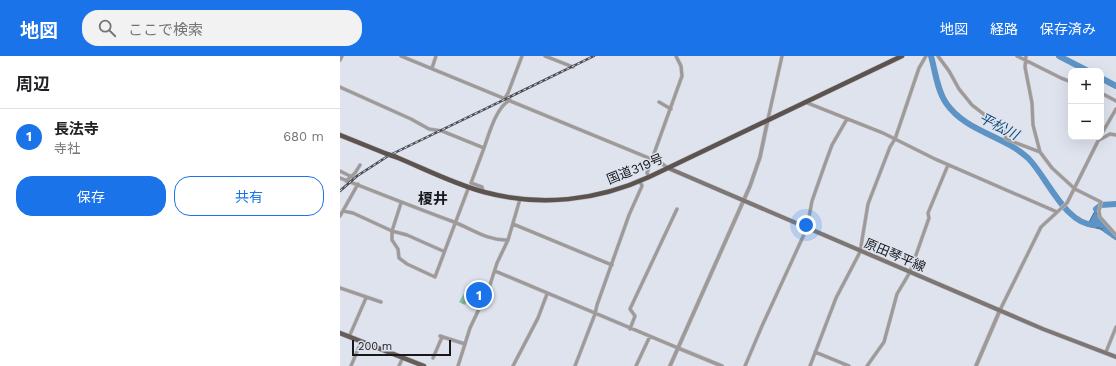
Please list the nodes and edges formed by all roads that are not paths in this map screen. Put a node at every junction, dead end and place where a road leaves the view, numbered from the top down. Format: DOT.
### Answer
graph roads {
  1 [pos="342,56"];
  2 [pos="401,56"];
  3 [pos="415,56"];
  4 [pos="436,56"];
  5 [pos="522,56"];
  6 [pos="545,56"];
  7 [pos="676,56"];
  8 [pos="782,56"];
  9 [pos="902,56"];
  10 [pos="926,56"];
  11 [pos="938,56"];
  12 [pos="1017,56"];
  13 [pos="1026,58"];
  14 [pos="340,60"];
  15 [pos="413,61"];
  16 [pos="573,67"];
  17 [pos="432,68"];
  18 [pos="1068,81"];
  19 [pos="340,87"];
  20 [pos="1104,95"];
  21 [pos="505,98"];
  22 [pos="510,100"];
  23 [pos="1116,101"];
  24 [pos="659,102"];
  25 [pos="805,102"];
  26 [pos="670,109"];
  27 [pos="1116,109"];
  28 [pos="768,119"];
  29 [pos="847,119"];
  30 [pos="1104,131"];
  31 [pos="340,135"];
  32 [pos="1116,135"];
  33 [pos="895,139"];
  34 [pos="1098,141"];
  35 [pos="484,148"];
  36 [pos="1040,152"];
  37 [pos="652,159"];
  38 [pos="360,165"];
  39 [pos="948,165"];
  40 [pos="668,168"];
  41 [pos="340,172"];
  42 [pos="352,177"];
  43 [pos="649,177"];
  44 [pos="340,178"];
  45 [pos="346,181"];
  46 [pos="640,181"];
  47 [pos="358,184"];
  48 [pos="1075,188"];
  49 [pos="468,189"];
  50 [pos="483,191"];
  51 [pos="520,199"];
  52 [pos="743,200"];
  53 [pos="401,203"];
  54 [pos="677,209"];
  55 [pos="343,211"];
  56 [pos="1057,212"];
  57 [pos="340,216"];
  58 [pos="454,222"];
  59 [pos="513,224"];
  60 [pos="807,228"];
  61 [pos="392,231"];
  62 [pos="1116,235"];
  63 [pos="508,240"];
  64 [pos="443,252"];
  65 [pos="860,252"];
  66 [pos="612,264"];
  67 [pos="495,271"];
  68 [pos="910,272"];
  69 [pos="340,288"];
  70 [pos="547,294"];
  71 [pos="366,298"];
  72 [pos="381,302"];
  73 [pos="1000,310"];
  74 [pos="596,314"];
  75 [pos="1116,327"];
  76 [pos="630,329"];
  77 [pos="340,333"];
  78 [pos="650,336"];
  79 [pos="349,337"];
  80 [pos="361,342"];
  81 [pos="465,344"];
  82 [pos="432,347"];
  83 [pos="678,348"];
  84 [pos="437,349"];
  85 [pos="815,352"];
  86 [pos="1106,352"];
  87 [pos="1116,357"];
  88 [pos="403,358"];
  89 [pos="433,358"];
  90 [pos="351,366"];
  91 [pos="399,366"];
  92 [pos="424,366"];
  93 [pos="458,366"];
  94 [pos="513,366"];
  95 [pos="576,366"];
  96 [pos="636,366"];
  97 [pos="670,366"];
  98 [pos="722,366"];
  99 [pos="745,366"];
  100 [pos="810,366"];
  101 [pos="849,366"];
  102 [pos="867,366"];
  103 [pos="976,366"];
  1 -- 14 [label="street"];
  2 -- 15 [label="street"];
  3 -- 15 [label="street"];
  4 -- 17 [label="street"];
  5 -- 21 [label="street"];
  6 -- 16 [label="street"];
  7 -- 26 [label="street"];
  8 -- 28 [label="street"];
  9 -- 25 [label="highway, 国道319号"];
  10 -- 33 [label="street"];
  11 -- 36 [label="street"];
  12 -- 13 [label="street"];
  13 -- 18 [label="street"];
  13 -- 36 [label="street"];
  15 -- 17 [label="street"];
  17 -- 21 [label="street"];
  19 -- 35 [label="street"];
  20 -- 23 [label="street"];
  21 -- 22 [label="street"];
  22 -- 35 [label="street"];
  22 -- 37 [label="street"];
  24 -- 26 [label="street"];
  25 -- 28 [label="highway, 国道319号"];
  25 -- 29 [label="street"];
  26 -- 37 [label="street"];
  27 -- 30 [label="street"];
  28 -- 40 [label="highway, 国道319号"];
  28 -- 52 [label="street"];
  29 -- 33 [label="street"];
  29 -- 60 [label="street"];
  31 -- 50 [label="highway, 国道319号, bridge"];
  32 -- 34 [label="street"];
  33 -- 39 [label="street"];
  33 -- 65 [label="street"];
  34 -- 48 [label="street"];
  35 -- 50 [label="street"];
  36 -- 48 [label="street"];
  37 -- 40 [label="street"];
  37 -- 43 [label="street"];
  38 -- 42 [label="street"];
  39 -- 56 [label="street"];
  39 -- 68 [label="street"];
  40 -- 43 [label="highway, 国道319号"];
  40 -- 52 [label="main road, 原田琴平線"];
  41 -- 42 [label="street"];
  42 -- 45 [label="street"];
  43 -- 46 [label="highway, 国道319号"];
  44 -- 45 [label="street"];
  45 -- 47 [label="street"];
  46 -- 51 [label="highway, 国道319号"];
  46 -- 66 [label="street"];
  47 -- 53 [label="street"];
  47 -- 55 [label="street"];
  48 -- 56 [label="street"];
  48 -- 62 [label="street"];
  49 -- 58 [label="street"];
  50 -- 51 [label="highway, 国道319号"];
  51 -- 59 [label="street"];
  52 -- 60 [label="main road, 原田琴平線"];
  52 -- 83 [label="street"];
  53 -- 58 [label="street"];
  53 -- 61 [label="street"];
  54 -- 76 [label="street"];
  55 -- 57 [label="street"];
  55 -- 61 [label="street"];
  56 -- 73 [label="street"];
  58 -- 63 [label="street"];
  58 -- 64 [label="street"];
  59 -- 63 [label="street"];
  59 -- 66 [label="street"];
  60 -- 65 [label="main road, 原田琴平線"];
  60 -- 99 [label="street"];
  61 -- 64 [label="street"];
  61 -- 64 [label="street"];
  63 -- 67 [label="street"];
  65 -- 68 [label="main road, 原田琴平線"];
  65 -- 85 [label="street"];
  66 -- 74 [label="street"];
  67 -- 70 [label="street"];
  67 -- 81 [label="street"];
  68 -- 73 [label="main road, 原田琴平線"];
  68 -- 102 [label="street"];
  69 -- 71 [label="street"];
  70 -- 74 [label="street"];
  70 -- 94 [label="street"];
  71 -- 72 [label="street"];
  71 -- 79 [label="street"];
  73 -- 86 [label="main road, 原田琴平線"];
  73 -- 103 [label="street"];
  74 -- 76 [label="street"];
  74 -- 95 [label="street"];
  75 -- 86 [label="street"];
  76 -- 78 [label="street"];
  77 -- 79 [label="main road"];
  78 -- 83 [label="street"];
  78 -- 96 [label="street"];
  79 -- 80 [label="main road"];
  80 -- 88 [label="main road"];
  80 -- 90 [label="street"];
  81 -- 84 [label="street"];
  81 -- 93 [label="street"];
  82 -- 84 [label="street"];
  83 -- 97 [label="street"];
  83 -- 98 [label="street"];
  84 -- 89 [label="street"];
  85 -- 100 [label="street"];
  85 -- 101 [label="street"];
  86 -- 87 [label="main road, 原田琴平線"];
  88 -- 91 [label="street"];
  88 -- 92 [label="main road"];
}
